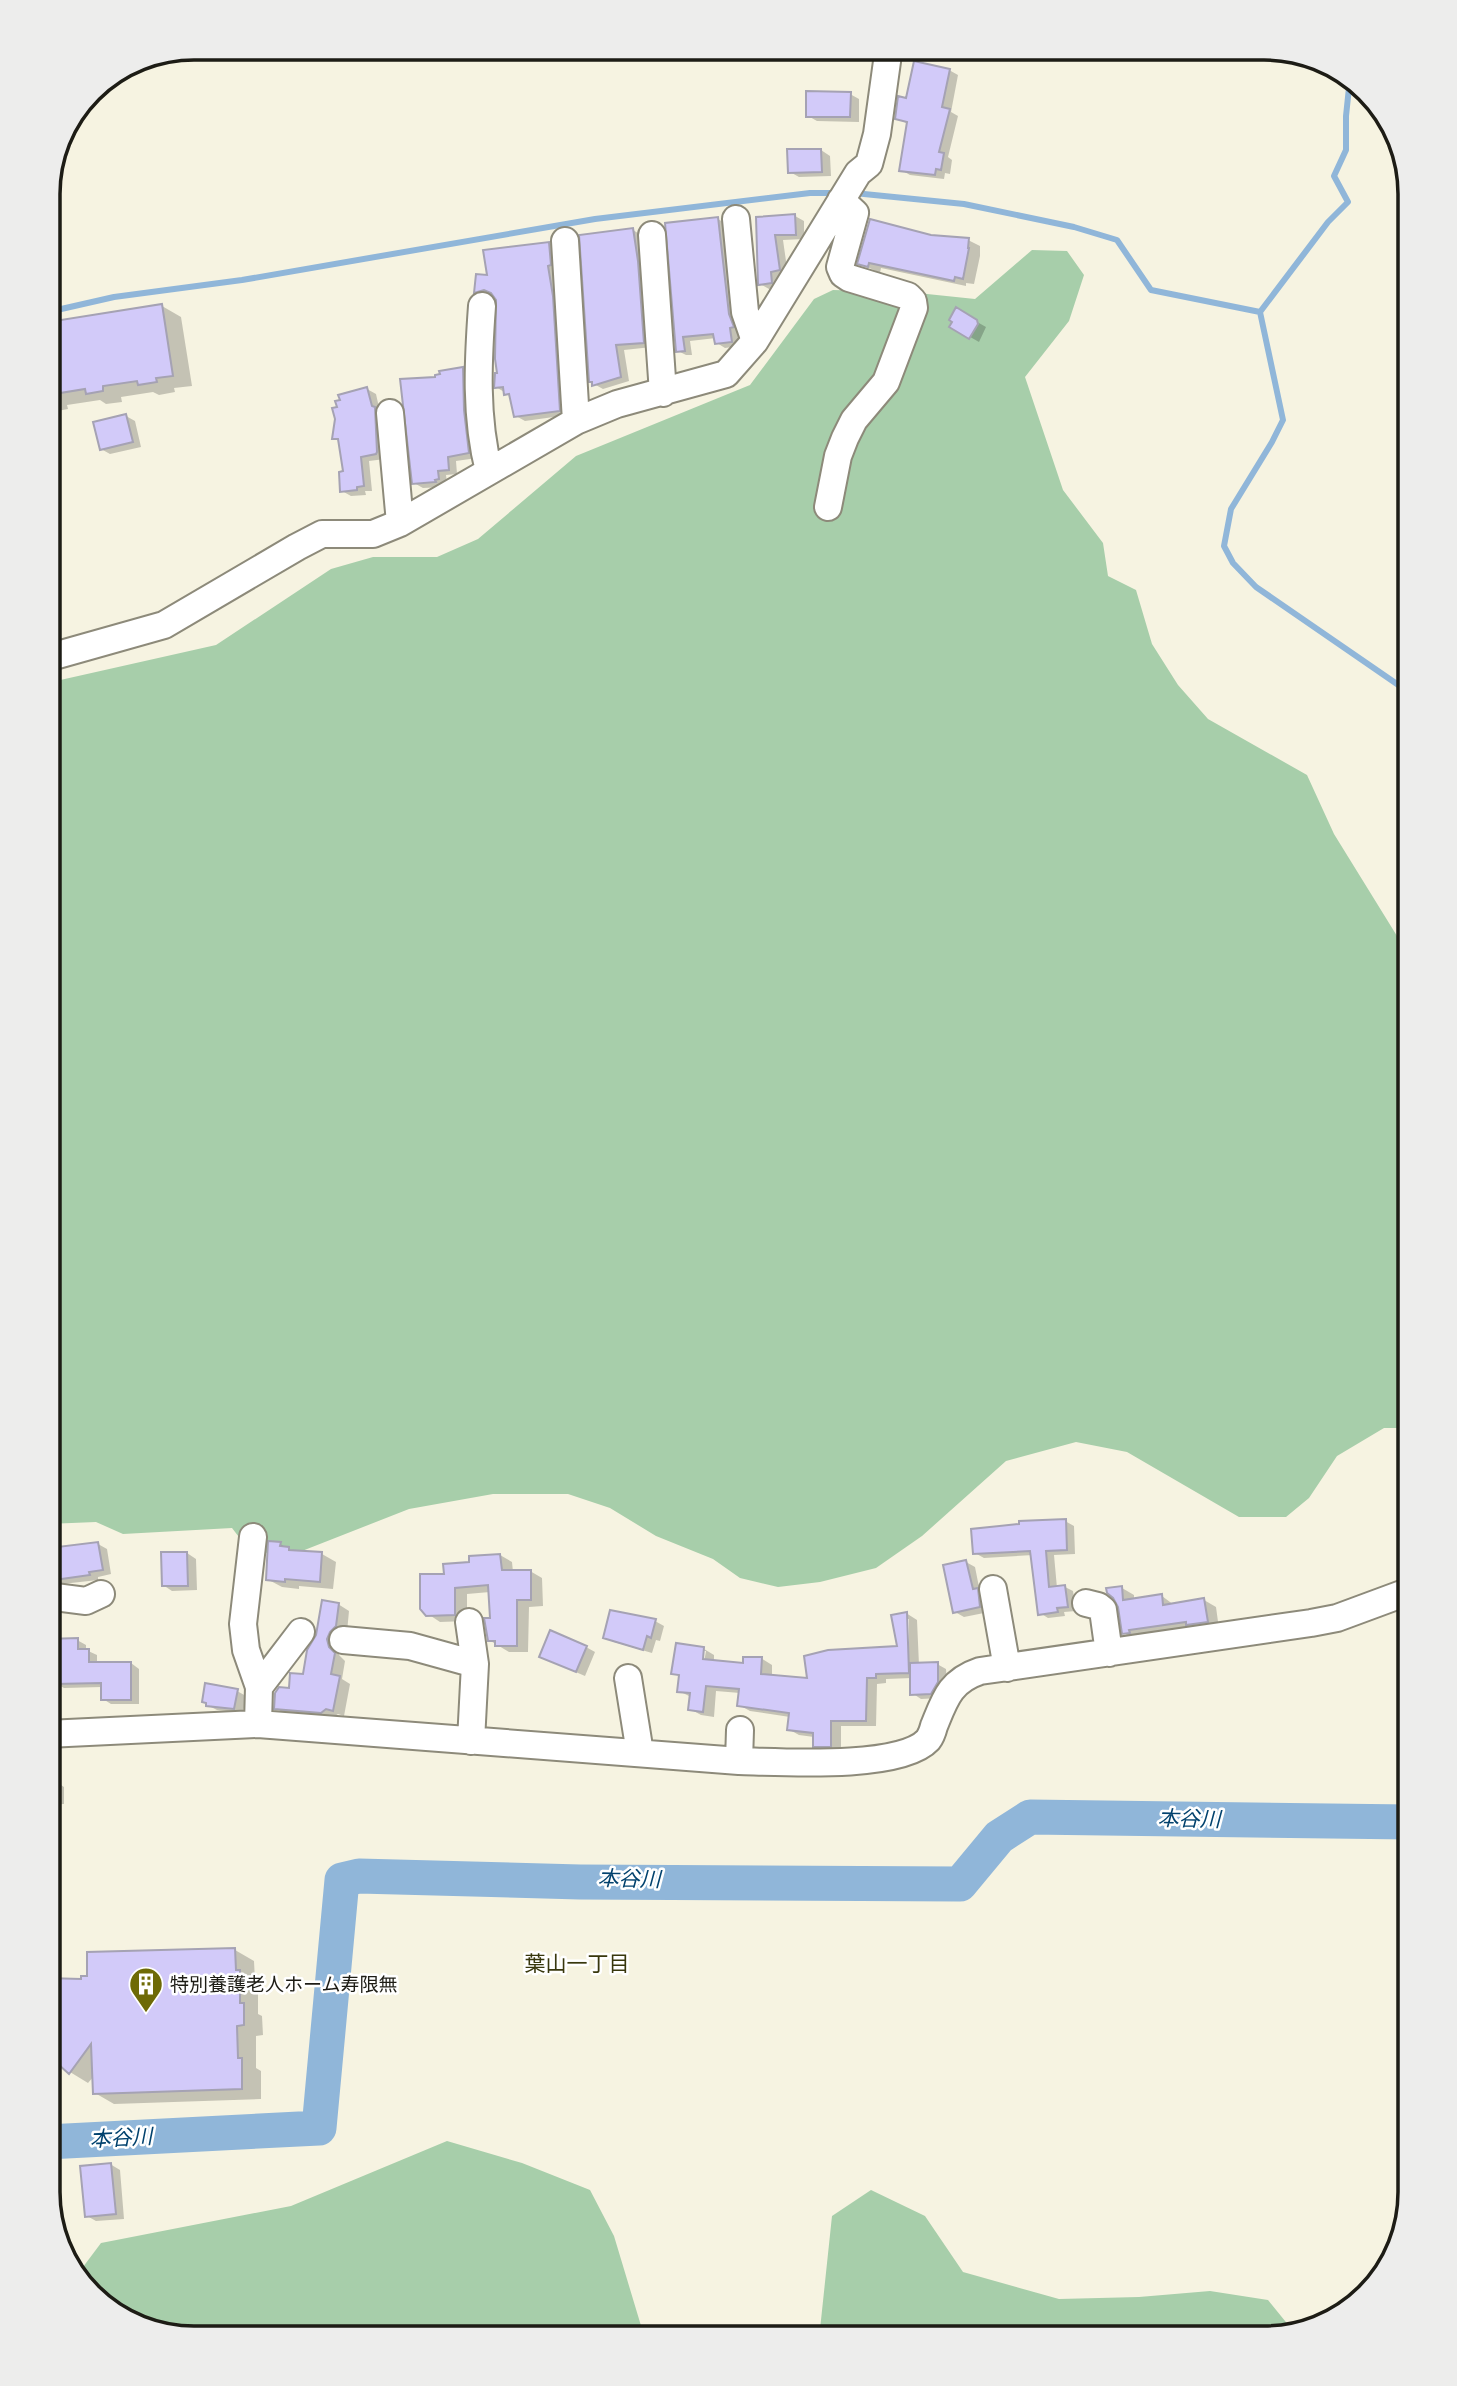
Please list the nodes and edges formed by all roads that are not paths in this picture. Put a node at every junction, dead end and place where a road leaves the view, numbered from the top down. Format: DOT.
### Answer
graph roads {
  1 [pos="887,60"];
  2 [pos="841,200"];
  3 [pos="736,219"];
  4 [pos="652,235"];
  5 [pos="565,241"];
  6 [pos="482,306"];
  7 [pos="755,341"];
  8 [pos="663,393"];
  9 [pos="390,413"];
  10 [pos="576,421"];
  11 [pos="489,471"];
  12 [pos="828,507"];
  13 [pos="400,523"];
  14 [pos="60,654"];
  15 [pos="253,1538"];
  16 [pos="993,1588"];
  17 [pos="101,1594"];
  18 [pos="1397,1596"];
  19 [pos="60,1598"];
  20 [pos="1086,1603"];
  21 [pos="469,1622"];
  22 [pos="301,1632"];
  23 [pos="343,1640"];
  24 [pos="1109,1653"];
  25 [pos="475,1664"];
  26 [pos="1007,1668"];
  27 [pos="628,1678"];
  28 [pos="259,1687"];
  29 [pos="258,1724"];
  30 [pos="740,1730"];
  31 [pos="60,1733"];
  32 [pos="471,1741"];
  33 [pos="640,1753"];
  34 [pos="739,1761"];
  1 -- 2 [label="street"];
  2 -- 7 [label="street"];
  2 -- 12 [label="street"];
  3 -- 7 [label="street"];
  4 -- 8 [label="street"];
  5 -- 10 [label="street"];
  6 -- 11 [label="street"];
  7 -- 8 [label="street"];
  8 -- 10 [label="street"];
  9 -- 13 [label="street"];
  10 -- 11 [label="street"];
  11 -- 13 [label="street"];
  13 -- 14 [label="street"];
  15 -- 28 [label="street"];
  16 -- 26 [label="street"];
  17 -- 19 [label="street"];
  18 -- 24 [label="street"];
  20 -- 24 [label="street"];
  21 -- 25 [label="street"];
  22 -- 28 [label="street"];
  23 -- 25 [label="street"];
  24 -- 26 [label="street"];
  25 -- 32 [label="street"];
  26 -- 34 [label="street"];
  27 -- 33 [label="street"];
  28 -- 29 [label="street"];
  29 -- 31 [label="street"];
  29 -- 32 [label="street"];
  30 -- 34 [label="street"];
  32 -- 33 [label="street"];
  33 -- 34 [label="street"];
}
